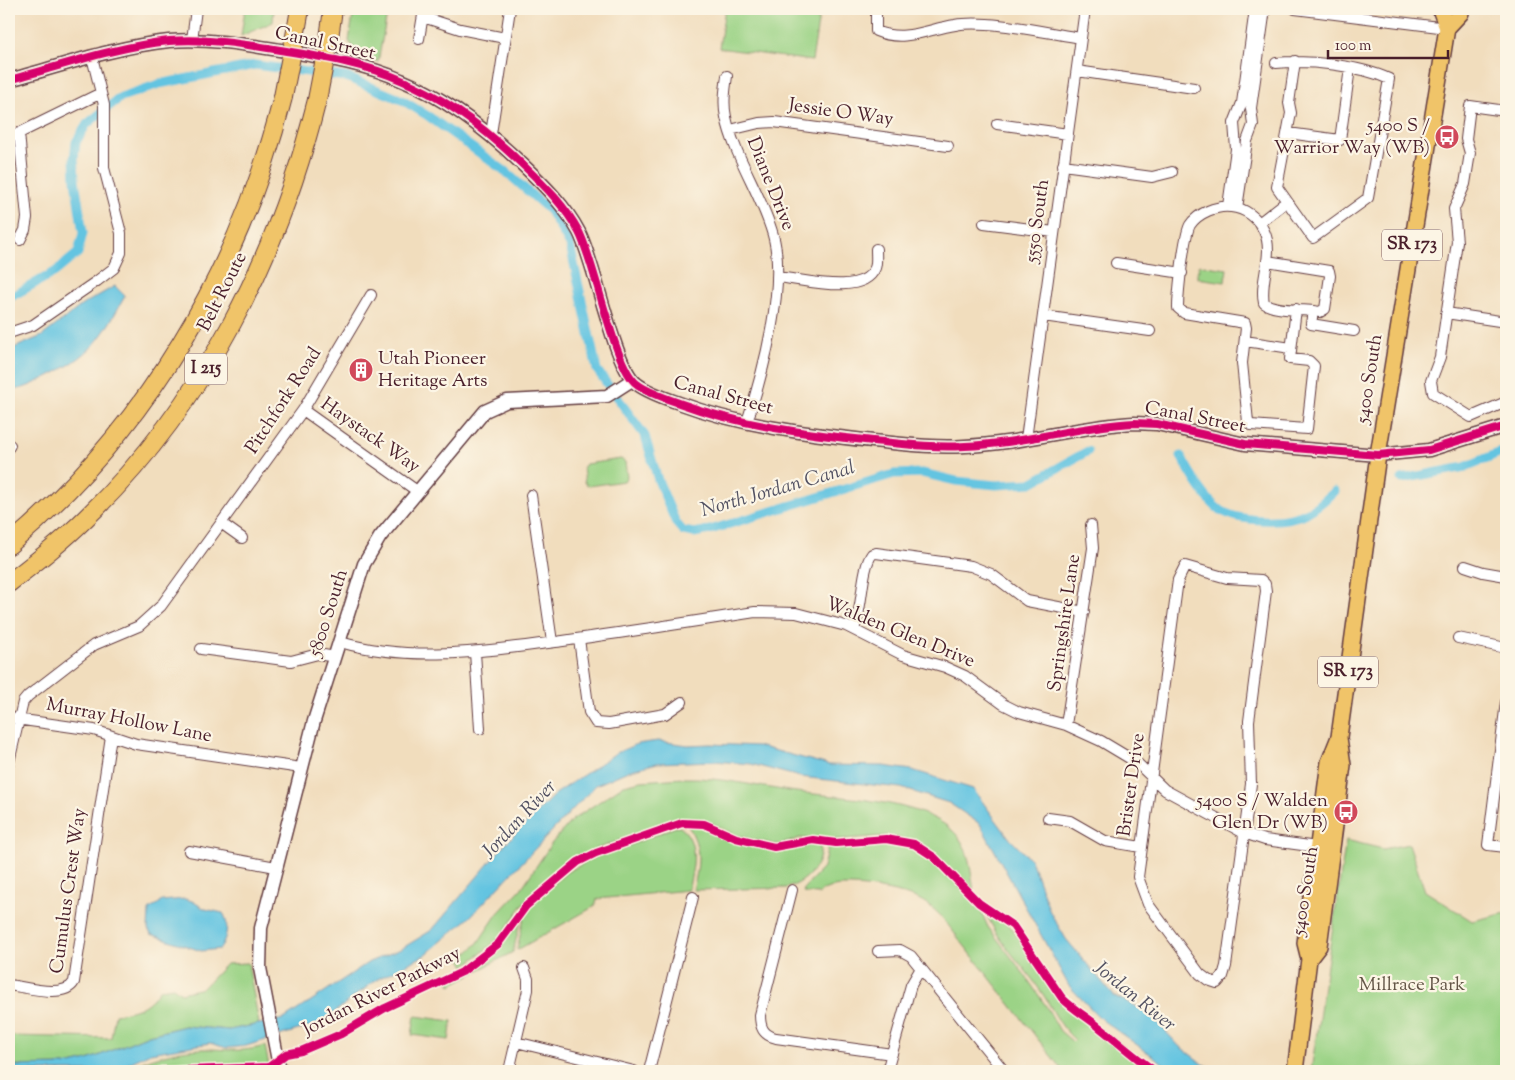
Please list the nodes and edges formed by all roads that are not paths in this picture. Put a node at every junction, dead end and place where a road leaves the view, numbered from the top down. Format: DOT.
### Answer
graph roads {
  1 [pos="196,9"];
  2 [pos="300,9"];
  3 [pos="335,9"];
  4 [pos="510,9"];
  5 [pos="876,9"];
  6 [pos="1085,9"];
  7 [pos="1255,9"];
  8 [pos="1265,9"];
  9 [pos="1295,9"];
  10 [pos="1440,9"];
  11 [pos="1462,9"];
  12 [pos="423,13"];
  13 [pos="1447,28"];
  14 [pos="505,38"];
  15 [pos="1081,38"];
  16 [pos="419,39"];
  17 [pos="192,40"];
  18 [pos="92,57"];
  19 [pos="1295,61"];
  20 [pos="1276,62"];
  21 [pos="1350,68"];
  22 [pos="1077,71"];
  23 [pos="727,76"];
  24 [pos="9,80"];
  25 [pos="1194,88"];
  26 [pos="101,94"];
  27 [pos="1506,111"];
  28 [pos="997,124"];
  29 [pos="730,130"];
  30 [pos="19,133"];
  31 [pos="1288,133"];
  32 [pos="491,134"];
  33 [pos="1068,134"];
  34 [pos="9,138"];
  35 [pos="948,146"];
  36 [pos="1064,165"];
  37 [pos="1172,172"];
  38 [pos="1286,202"];
  39 [pos="1232,207"];
  40 [pos="984,223"];
  41 [pos="1259,223"];
  42 [pos="1054,232"];
  43 [pos="20,240"];
  44 [pos="876,249"];
  45 [pos="1267,261"];
  46 [pos="1116,263"];
  47 [pos="1182,272"];
  48 [pos="777,277"];
  49 [pos="371,295"];
  50 [pos="1296,309"];
  51 [pos="1313,312"];
  52 [pos="1446,313"];
  53 [pos="1043,316"];
  54 [pos="1506,322"];
  55 [pos="1354,330"];
  56 [pos="1150,331"];
  57 [pos="9,333"];
  58 [pos="1244,341"];
  59 [pos="1292,348"];
  60 [pos="632,380"];
  61 [pos="1506,402"];
  62 [pos="303,410"];
  63 [pos="747,422"];
  64 [pos="1506,426"];
  65 [pos="1026,439"];
  66 [pos="1378,455"];
  67 [pos="417,491"];
  68 [pos="532,495"];
  69 [pos="221,523"];
  70 [pos="1091,525"];
  71 [pos="242,538"];
  72 [pos="9,545"];
  73 [pos="1465,566"];
  74 [pos="1506,576"];
  75 [pos="9,583"];
  76 [pos="1084,612"];
  77 [pos="854,629"];
  78 [pos="1458,638"];
  79 [pos="579,639"];
  80 [pos="340,642"];
  81 [pos="552,642"];
  82 [pos="1506,648"];
  83 [pos="201,649"];
  84 [pos="474,652"];
  85 [pos="335,657"];
  86 [pos="682,702"];
  87 [pos="1506,702"];
  88 [pos="14,718"];
  89 [pos="1066,725"];
  90 [pos="480,728"];
  91 [pos="111,736"];
  92 [pos="1339,737"];
  93 [pos="9,762"];
  94 [pos="301,768"];
  95 [pos="1151,777"];
  96 [pos="1048,818"];
  97 [pos="1244,833"];
  98 [pos="1141,847"];
  99 [pos="1317,847"];
  100 [pos="1506,847"];
  101 [pos="189,851"];
  102 [pos="276,867"];
  103 [pos="792,890"];
  104 [pos="693,897"];
  105 [pos="878,951"];
  106 [pos="1309,959"];
  107 [pos="524,968"];
  108 [pos="921,968"];
  109 [pos="9,985"];
  110 [pos="516,1042"];
  111 [pos="892,1054"];
  112 [pos="280,1071"];
  113 [pos="509,1071"];
  114 [pos="634,1071"];
  115 [pos="649,1071"];
  116 [pos="887,1071"];
  117 [pos="1004,1071"];
  118 [pos="1295,1071"];
  1 -- 17 [label="street"];
  2 -- 72 [label="highway, Belt Route / I 215, bridge"];
  3 -- 75 [label="highway, Belt Route / I 215, bridge"];
  4 -- 14 [label="street"];
  5 -- 15 [label="street"];
  6 -- 15 [label="street, 5550 South"];
  7 -- 39 [label="street"];
  8 -- 39 [label="street"];
  9 -- 13 [label="street"];
  10 -- 13 [label="main road, 5400 South / SR 173"];
  11 -- 13 [label="main road, 5400 South / SR 173"];
  12 -- 14 [label="street"];
  12 -- 16 [label="street"];
  13 -- 66 [label="main road, 5400 South / SR 173"];
  14 -- 32 [label="street"];
  15 -- 22 [label="street, 5550 South"];
  17 -- 18 [label="street, Canal Street"];
  17 -- 32 [label="street, Canal Street"];
  18 -- 24 [label="street, Canal Street"];
  18 -- 26 [label="street"];
  19 -- 20 [label="street"];
  19 -- 21 [label="street"];
  19 -- 31 [label="street"];
  21 -- 31 [label="street"];
  21 -- 38 [label="street"];
  22 -- 25 [label="street"];
  22 -- 33 [label="street, 5550 South"];
  23 -- 29 [label="street, Diane Drive"];
  26 -- 30 [label="street"];
  26 -- 57 [label="street"];
  27 -- 52 [label="street"];
  28 -- 33 [label="street"];
  29 -- 35 [label="street, Jessie O Way"];
  29 -- 48 [label="street, Diane Drive"];
  30 -- 34 [label="street"];
  30 -- 43 [label="street"];
  31 -- 38 [label="street"];
  32 -- 60 [label="street, Canal Street"];
  33 -- 36 [label="street, 5550 South"];
  36 -- 37 [label="street"];
  36 -- 42 [label="street, 5550 South"];
  38 -- 41 [label="street"];
  39 -- 41 [label="street"];
  39 -- 47 [label="street"];
  40 -- 42 [label="street"];
  41 -- 45 [label="street"];
  42 -- 53 [label="street, 5550 South"];
  44 -- 48 [label="street"];
  45 -- 50 [label="street"];
  45 -- 51 [label="street"];
  46 -- 47 [label="street"];
  47 -- 58 [label="street"];
  48 -- 63 [label="street, Diane Drive"];
  49 -- 62 [label="street, Pitchfork Road"];
  50 -- 51 [label="street"];
  50 -- 59 [label="street"];
  51 -- 55 [label="street"];
  52 -- 54 [label="street"];
  52 -- 61 [label="street"];
  53 -- 56 [label="street"];
  53 -- 65 [label="street, 5550 South"];
  58 -- 59 [label="street"];
  58 -- 59 [label="street"];
  60 -- 63 [label="street, Canal Street"];
  60 -- 67 [label="street, 5800 South"];
  62 -- 67 [label="street, Haystack Way"];
  62 -- 69 [label="street, Pitchfork Road"];
  63 -- 65 [label="street, Canal Street"];
  64 -- 66 [label="street, Canal Street"];
  65 -- 66 [label="street, Canal Street"];
  66 -- 92 [label="main road, 5400 South / SR 173"];
  67 -- 80 [label="street, 5800 South"];
  68 -- 81 [label="street"];
  69 -- 71 [label="street"];
  69 -- 88 [label="street, Pitchfork Road"];
  70 -- 76 [label="street, Springshire Lane"];
  73 -- 74 [label="street"];
  76 -- 77 [label="street"];
  76 -- 89 [label="street, Springshire Lane"];
  77 -- 79 [label="street, Walden Glen Drive"];
  77 -- 89 [label="street, Walden Glen Drive"];
  78 -- 82 [label="street"];
  79 -- 81 [label="street, Walden Glen Drive"];
  79 -- 86 [label="street"];
  80 -- 84 [label="street, Walden Glen Drive"];
  80 -- 85 [label="street, 5800 South"];
  81 -- 84 [label="street, Walden Glen Drive"];
  83 -- 85 [label="street"];
  84 -- 90 [label="street"];
  85 -- 94 [label="street, 5800 South"];
  87 -- 100 [label="street"];
  88 -- 91 [label="street, Murray Hollow Lane"];
  88 -- 93 [label="street, Pitchfork Road"];
  89 -- 95 [label="street, Walden Glen Drive"];
  91 -- 94 [label="street, Murray Hollow Lane"];
  91 -- 109 [label="street, Cumulus Crest Way"];
  92 -- 99 [label="main road, 5400 South / SR 173"];
  92 -- 106 [label="main road, 5400 South / SR 173"];
  94 -- 102 [label="street, 5800 South"];
  95 -- 97 [label="street, Walden Glen Drive"];
  95 -- 97 [label="street, Brister Drive"];
  95 -- 98 [label="street, Brister Drive"];
  96 -- 98 [label="street"];
  97 -- 98 [label="street, Brister Drive"];
  97 -- 99 [label="street, Walden Glen Drive"];
  99 -- 106 [label="main road, 5400 South / SR 173"];
  101 -- 102 [label="street"];
  102 -- 112 [label="street, 5800 South"];
  103 -- 111 [label="street"];
  104 -- 115 [label="street"];
  105 -- 108 [label="street"];
  106 -- 118 [label="main road, 5400 South / SR 173"];
  107 -- 110 [label="street"];
  108 -- 111 [label="street"];
  108 -- 117 [label="street"];
  110 -- 113 [label="street"];
  110 -- 114 [label="street"];
  111 -- 116 [label="street"];
}
